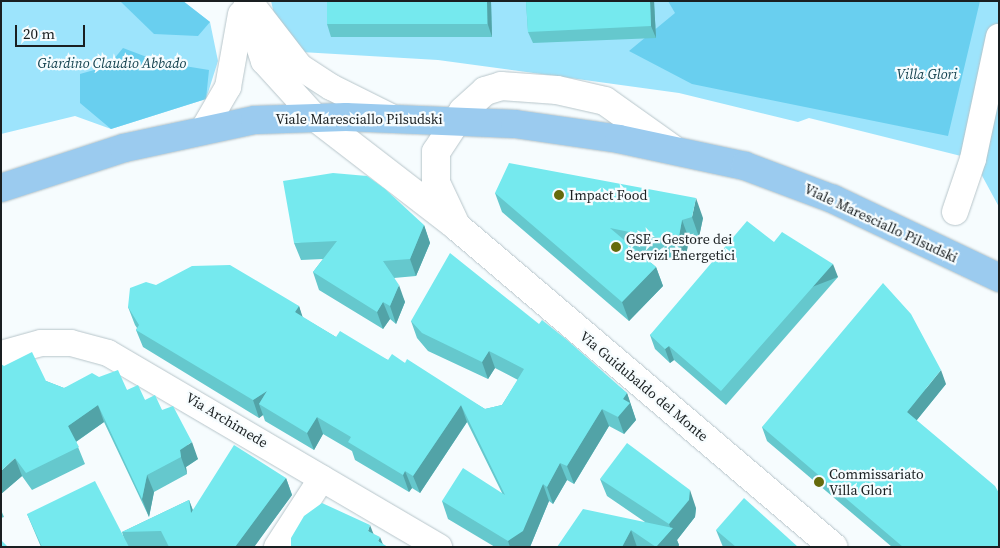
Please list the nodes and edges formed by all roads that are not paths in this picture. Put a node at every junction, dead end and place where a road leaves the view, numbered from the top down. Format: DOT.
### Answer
graph roads {
  1 [pos="246,1"];
  2 [pos="999,37"];
  3 [pos="315,116"];
  4 [pos="393,118"];
  5 [pos="456,120"];
  6 [pos="203,130"];
  7 [pos="674,150"];
  8 [pos="1,188"];
  9 [pos="955,212"];
  10 [pos="455,225"];
  11 [pos="999,278"];
  12 [pos="1,354"];
  13 [pos="322,478"];
  14 [pos="277,547"];
  15 [pos="439,547"];
  16 [pos="834,547"];
  1 -- 3 [label="street"];
  1 -- 4 [label="street"];
  1 -- 6 [label="street"];
  2 -- 9 [label="street"];
  3 -- 4 [label="main road, Viale Maresciallo Pilsudski"];
  3 -- 6 [label="main road, Viale Maresciallo Pilsudski"];
  3 -- 10 [label="street, Via Guidubaldo del Monte"];
  4 -- 5 [label="main road, Viale Maresciallo Pilsudski"];
  5 -- 7 [label="main road, Viale Maresciallo Pilsudski"];
  5 -- 7 [label="street, Viale Maresciallo Pilsudski"];
  5 -- 10 [label="street, Via Guidubaldo del Monte"];
  6 -- 8 [label="main road, Viale Maresciallo Pilsudski"];
  7 -- 11 [label="main road, Viale Maresciallo Pilsudski"];
  10 -- 16 [label="street, Via Guidubaldo del Monte"];
  12 -- 13 [label="street, Via Archimede"];
  13 -- 14 [label="street"];
  13 -- 15 [label="street, Via Archimede"];
}
